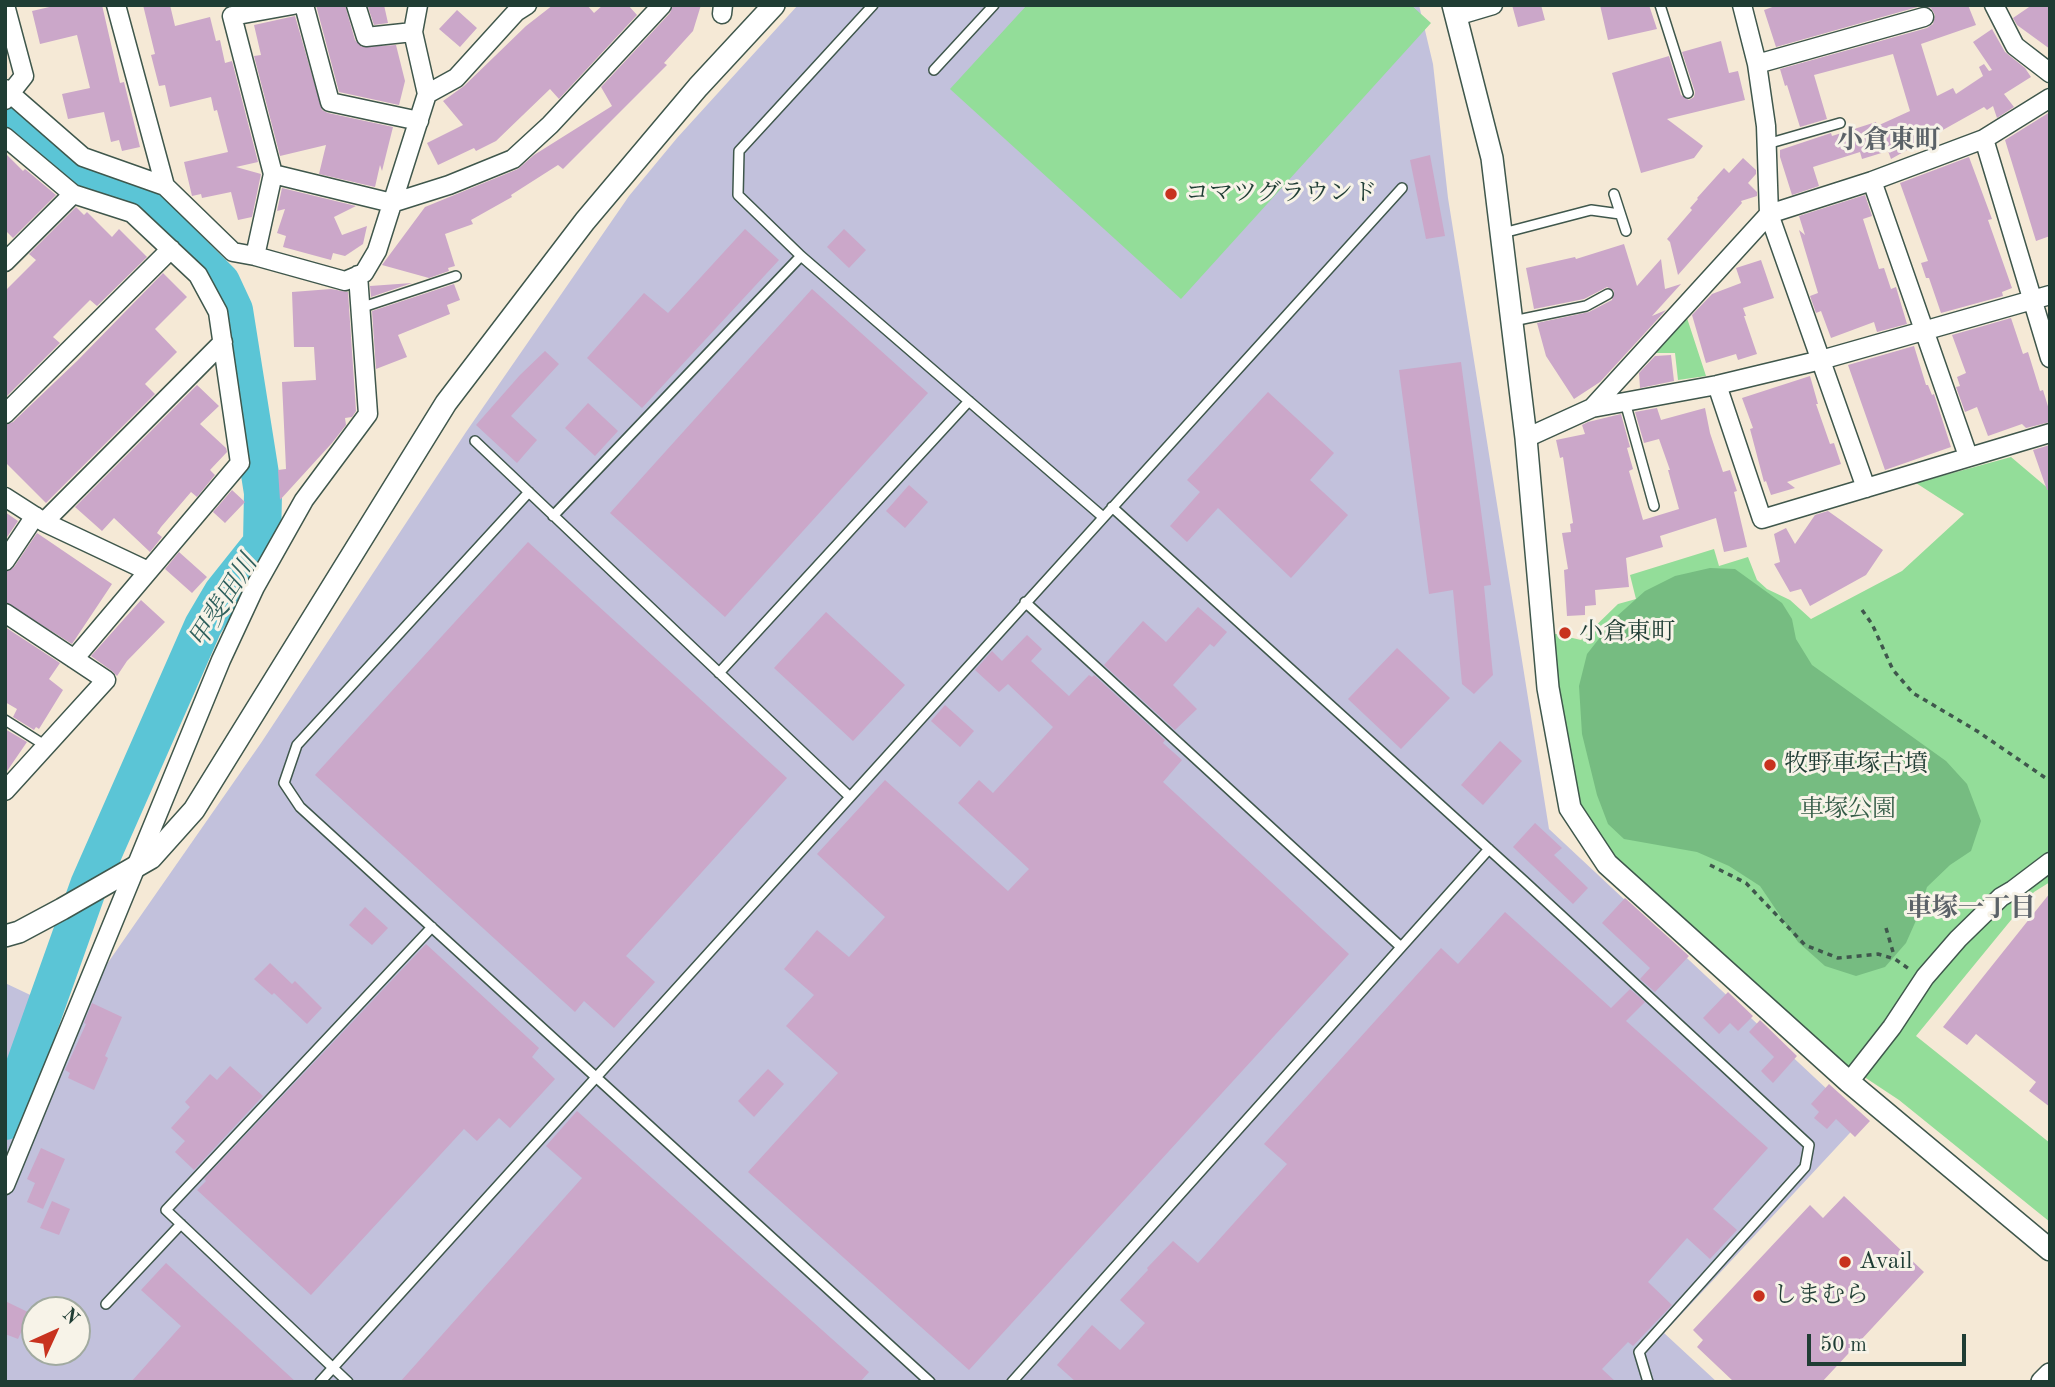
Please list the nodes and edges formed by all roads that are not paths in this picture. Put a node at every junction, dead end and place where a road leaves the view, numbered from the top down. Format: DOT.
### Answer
graph roads {
  1 [pos="5,5"];
  2 [pos="117,5"];
  3 [pos="293,5"];
  4 [pos="304,5"];
  5 [pos="356,5"];
  6 [pos="418,5"];
  7 [pos="527,5"];
  8 [pos="662,5"];
  9 [pos="774,5"];
  10 [pos="873,5"];
  11 [pos="995,5"];
  12 [pos="1493,5"];
  13 [pos="1660,5"];
  14 [pos="1742,5"];
  15 [pos="1994,5"];
  16 [pos="1454,10"];
  17 [pos="1899,14"];
  18 [pos="1924,17"];
  19 [pos="413,32"];
  20 [pos="1758,64"];
  21 [pos="934,69"];
  22 [pos="2050,73"];
  23 [pos="1688,93"];
  24 [pos="427,94"];
  25 [pos="7,95"];
  26 [pos="2050,98"];
  27 [pos="419,121"];
  28 [pos="1840,122"];
  29 [pos="5,137"];
  30 [pos="1984,139"];
  31 [pos="1767,144"];
  32 [pos="273,174"];
  33 [pos="1872,181"];
  34 [pos="164,186"];
  35 [pos="1402,188"];
  36 [pos="73,194"];
  37 [pos="1614,194"];
  38 [pos="392,203"];
  39 [pos="1620,214"];
  40 [pos="1769,214"];
  41 [pos="1626,231"];
  42 [pos="1501,233"];
  43 [pos="171,249"];
  44 [pos="255,256"];
  45 [pos="801,256"];
  46 [pos="5,262"];
  47 [pos="358,275"];
  48 [pos="456,276"];
  49 [pos="1608,293"];
  50 [pos="2050,295"];
  51 [pos="2032,300"];
  52 [pos="360,308"];
  53 [pos="1512,321"];
  54 [pos="1924,330"];
  55 [pos="223,342"];
  56 [pos="2050,358"];
  57 [pos="1821,360"];
  58 [pos="1717,385"];
  59 [pos="969,401"];
  60 [pos="1625,402"];
  61 [pos="1592,408"];
  62 [pos="5,414"];
  63 [pos="2050,433"];
  64 [pos="1526,438"];
  65 [pos="475,442"];
  66 [pos="1968,456"];
  67 [pos="1866,488"];
  68 [pos="529,492"];
  69 [pos="5,497"];
  70 [pos="1654,506"];
  71 [pos="1112,507"];
  72 [pos="553,516"];
  73 [pos="1103,517"];
  74 [pos="39,519"];
  75 [pos="5,561"];
  76 [pos="148,571"];
  77 [pos="1025,603"];
  78 [pos="5,613"];
  79 [pos="74,659"];
  80 [pos="719,673"];
  81 [pos="5,720"];
  82 [pos="46,746"];
  83 [pos="5,791"];
  84 [pos="849,796"];
  85 [pos="1489,849"];
  86 [pos="2050,862"];
  87 [pos="135,867"];
  88 [pos="432,928"];
  89 [pos="5,936"];
  90 [pos="1401,947"];
  91 [pos="596,1077"];
  92 [pos="1849,1082"];
  93 [pos="5,1185"];
  94 [pos="181,1224"];
  95 [pos="2050,1250"];
  96 [pos="106,1304"];
  97 [pos="332,1368"];
  98 [pos="2050,1374"];
  99 [pos="320,1382"];
  100 [pos="348,1382"];
  101 [pos="930,1382"];
  102 [pos="1012,1382"];
  103 [pos="1648,1382"];
  104 [pos="2042,1382"];
  1 -- 25 [label="street"];
  2 -- 34 [label="street"];
  3 -- 32 [label="street"];
  4 -- 27 [label="street"];
  5 -- 19 [label="street"];
  6 -- 19 [label="street"];
  7 -- 24 [label="street"];
  8 -- 38 [label="street"];
  9 -- 87 [label="street"];
  10 -- 45 [label="lane"];
  11 -- 21 [label="lane"];
  12 -- 16 [label="street"];
  13 -- 23 [label="lane"];
  14 -- 20 [label="street"];
  15 -- 22 [label="street"];
  16 -- 42 [label="street"];
  17 -- 18 [label="street"];
  17 -- 20 [label="street"];
  19 -- 24 [label="street"];
  20 -- 31 [label="street"];
  24 -- 27 [label="street"];
  25 -- 34 [label="street"];
  26 -- 30 [label="street"];
  27 -- 38 [label="street"];
  28 -- 31 [label="lane"];
  29 -- 36 [label="street"];
  30 -- 33 [label="street"];
  30 -- 51 [label="street"];
  31 -- 40 [label="street"];
  32 -- 38 [label="street"];
  32 -- 44 [label="street"];
  33 -- 40 [label="street"];
  33 -- 54 [label="street"];
  34 -- 44 [label="street"];
  35 -- 71 [label="lane"];
  36 -- 43 [label="street"];
  36 -- 46 [label="street"];
  37 -- 39 [label="lane"];
  38 -- 47 [label="street"];
  39 -- 41 [label="lane"];
  39 -- 42 [label="lane"];
  40 -- 57 [label="street"];
  40 -- 61 [label="street"];
  42 -- 53 [label="street"];
  43 -- 55 [label="street"];
  43 -- 62 [label="street"];
  44 -- 47 [label="street"];
  45 -- 59 [label="lane"];
  45 -- 72 [label="lane"];
  47 -- 52 [label="street"];
  48 -- 52 [label="lane"];
  49 -- 53 [label="lane"];
  50 -- 51 [label="street"];
  51 -- 54 [label="street"];
  51 -- 56 [label="street"];
  52 -- 87 [label="street"];
  53 -- 64 [label="street"];
  54 -- 57 [label="street"];
  54 -- 66 [label="street"];
  55 -- 74 [label="street"];
  55 -- 76 [label="street"];
  57 -- 58 [label="street"];
  57 -- 67 [label="street"];
  58 -- 60 [label="street"];
  58 -- 67 [label="street"];
  59 -- 73 [label="lane"];
  59 -- 80 [label="lane"];
  60 -- 61 [label="street"];
  60 -- 70 [label="lane"];
  61 -- 64 [label="street"];
  63 -- 66 [label="street"];
  64 -- 92 [label="street"];
  65 -- 68 [label="lane"];
  66 -- 67 [label="street"];
  68 -- 72 [label="lane"];
  68 -- 88 [label="lane"];
  69 -- 74 [label="street"];
  71 -- 73 [label="lane"];
  71 -- 85 [label="lane"];
  72 -- 80 [label="lane"];
  73 -- 77 [label="lane"];
  74 -- 75 [label="street"];
  74 -- 76 [label="street"];
  76 -- 79 [label="street"];
  77 -- 84 [label="lane"];
  77 -- 90 [label="lane"];
  78 -- 79 [label="street"];
  79 -- 82 [label="street"];
  80 -- 84 [label="lane"];
  81 -- 82 [label="lane"];
  82 -- 83 [label="street"];
  84 -- 91 [label="lane"];
  85 -- 90 [label="lane"];
  85 -- 103 [label="lane"];
  86 -- 92 [label="street"];
  87 -- 89 [label="street"];
  87 -- 93 [label="street"];
  88 -- 91 [label="lane"];
  88 -- 94 [label="lane"];
  90 -- 102 [label="lane"];
  91 -- 97 [label="lane"];
  91 -- 101 [label="lane"];
  92 -- 95 [label="street"];
  94 -- 96 [label="lane"];
  94 -- 97 [label="lane"];
  97 -- 99 [label="lane"];
  97 -- 100 [label="lane"];
  98 -- 104 [label="street"];
}
